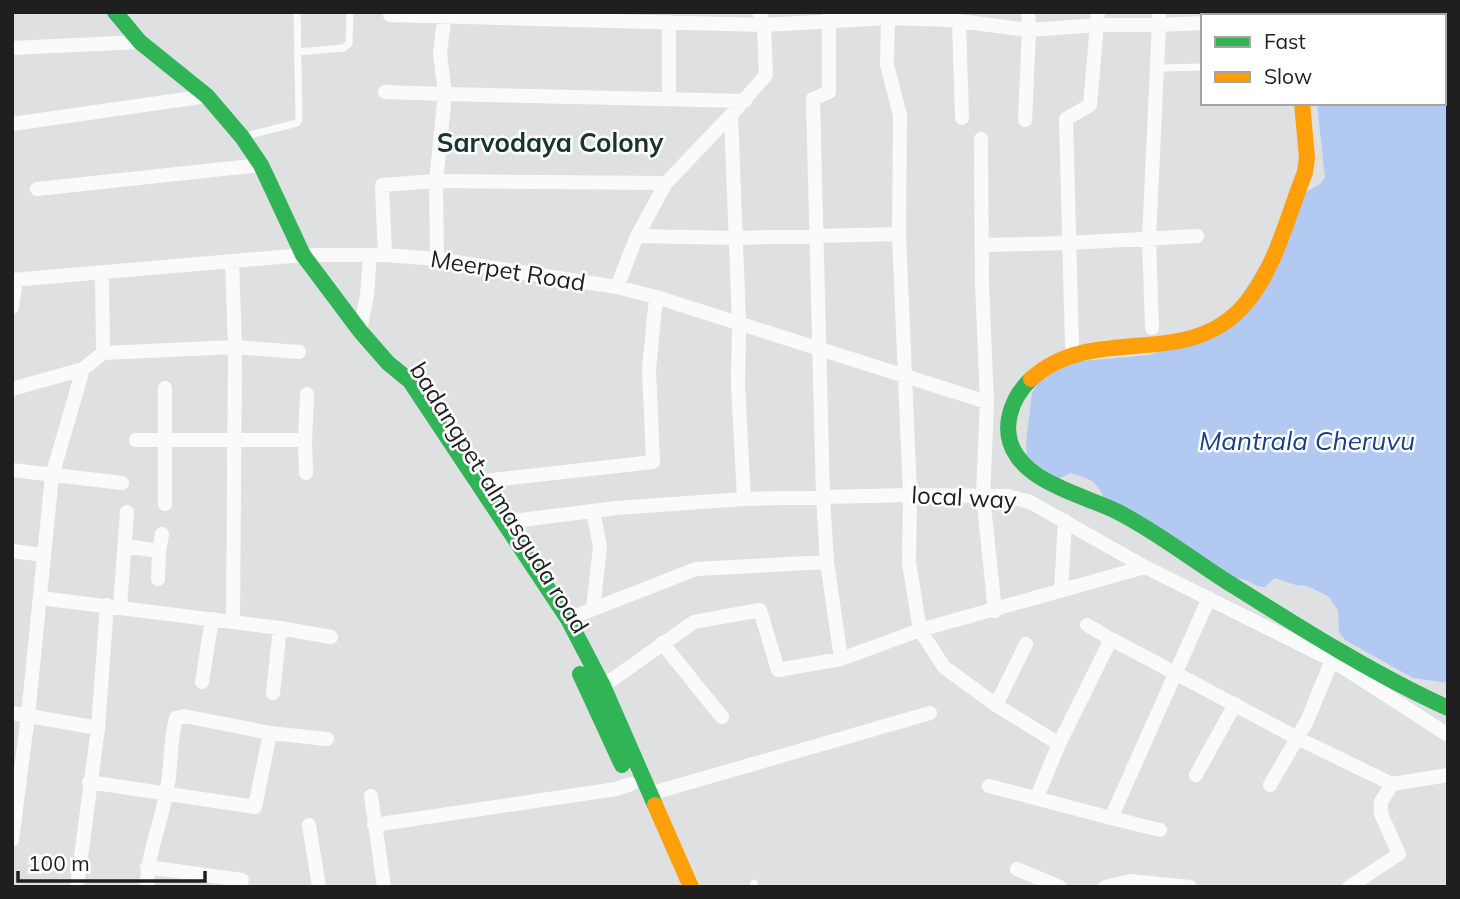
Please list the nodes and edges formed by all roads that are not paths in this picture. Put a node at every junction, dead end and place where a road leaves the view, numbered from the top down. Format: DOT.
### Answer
graph roads {
  1 [pos="115,12"];
  2 [pos="297,12"];
  3 [pos="350,12"];
  4 [pos="1028,12"];
  5 [pos="445,14"];
  6 [pos="390,15"];
  7 [pos="888,15"];
  8 [pos="829,17"];
  9 [pos="953,17"];
  10 [pos="761,18"];
  11 [pos="1159,18"];
  12 [pos="1098,19"];
  13 [pos="669,22"];
  14 [pos="1201,23"];
  15 [pos="1028,30"];
  16 [pos="140,42"];
  17 [pos="12,48"];
  18 [pos="298,52"];
  19 [pos="1201,67"];
  20 [pos="1158,68"];
  21 [pos="385,92"];
  22 [pos="445,94"];
  23 [pos="207,96"];
  24 [pos="669,99"];
  25 [pos="745,101"];
  26 [pos="1302,105"];
  27 [pos="732,115"];
  28 [pos="962,118"];
  29 [pos="1025,120"];
  30 [pos="12,124"];
  31 [pos="242,137"];
  32 [pos="981,139"];
  33 [pos="261,165"];
  34 [pos="436,181"];
  35 [pos="666,183"];
  36 [pos="37,189"];
  37 [pos="899,234"];
  38 [pos="637,236"];
  39 [pos="817,236"];
  40 [pos="1196,236"];
  41 [pos="1149,238"];
  42 [pos="736,239"];
  43 [pos="1069,243"];
  44 [pos="982,245"];
  45 [pos="303,255"];
  46 [pos="370,255"];
  47 [pos="385,255"];
  48 [pos="437,259"];
  49 [pos="232,261"];
  50 [pos="102,273"];
  51 [pos="14,280"];
  52 [pos="617,287"];
  53 [pos="656,298"];
  54 [pos="12,307"];
  55 [pos="740,322"];
  56 [pos="1152,328"];
  57 [pos="360,331"];
  58 [pos="1072,345"];
  59 [pos="235,347"];
  60 [pos="820,350"];
  61 [pos="299,352"];
  62 [pos="103,353"];
  63 [pos="388,363"];
  64 [pos="83,369"];
  65 [pos="905,377"];
  66 [pos="165,388"];
  67 [pos="12,389"];
  68 [pos="307,394"];
  69 [pos="987,402"];
  70 [pos="235,439"];
  71 [pos="136,440"];
  72 [pos="305,440"];
  73 [pos="165,441"];
  74 [pos="12,470"];
  75 [pos="306,473"];
  76 [pos="52,476"];
  77 [pos="122,482"];
  78 [pos="475,482"];
  79 [pos="910,495"];
  80 [pos="983,496"];
  81 [pos="823,497"];
  82 [pos="744,499"];
  83 [pos="165,504"];
  84 [pos="593,511"];
  85 [pos="127,512"];
  86 [pos="1065,521"];
  87 [pos="505,522"];
  88 [pos="162,534"];
  89 [pos="125,546"];
  90 [pos="12,551"];
  91 [pos="159,551"];
  92 [pos="44,555"];
  93 [pos="827,562"];
  94 [pos="1145,567"];
  95 [pos="158,579"];
  96 [pos="1061,591"];
  97 [pos="40,598"];
  98 [pos="1209,598"];
  99 [pos="113,606"];
  100 [pos="593,609"];
  101 [pos="995,611"];
  102 [pos="212,619"];
  103 [pos="568,619"];
  104 [pos="233,622"];
  105 [pos="1087,625"];
  106 [pos="280,628"];
  107 [pos="920,630"];
  108 [pos="331,637"];
  109 [pos="1111,639"];
  110 [pos="662,643"];
  111 [pos="1026,645"];
  112 [pos="841,659"];
  113 [pos="1332,660"];
  114 [pos="1176,675"];
  115 [pos="202,682"];
  116 [pos="603,686"];
  117 [pos="273,693"];
  118 [pos="1235,704"];
  119 [pos="996,705"];
  120 [pos="1448,708"];
  121 [pos="12,713"];
  122 [pos="930,713"];
  123 [pos="28,715"];
  124 [pos="722,717"];
  125 [pos="612,725"];
  126 [pos="98,728"];
  127 [pos="270,733"];
  128 [pos="1448,735"];
  129 [pos="1297,738"];
  130 [pos="327,739"];
  131 [pos="1059,744"];
  132 [pos="1196,775"];
  133 [pos="1447,778"];
  134 [pos="16,780"];
  135 [pos="89,782"];
  136 [pos="631,784"];
  137 [pos="1392,784"];
  138 [pos="1270,785"];
  139 [pos="989,786"];
  140 [pos="167,793"];
  141 [pos="649,794"];
  142 [pos="371,796"];
  143 [pos="1037,797"];
  144 [pos="1111,818"];
  145 [pos="309,825"];
  146 [pos="374,825"];
  147 [pos="1160,831"];
  148 [pos="12,841"];
  149 [pos="147,867"];
  150 [pos="1017,869"];
  151 [pos="242,880"];
  152 [pos="77,887"];
  153 [pos="147,887"];
  154 [pos="319,887"];
  155 [pos="384,887"];
  156 [pos="676,887"];
  157 [pos="691,887"];
  158 [pos="1059,887"];
  159 [pos="1105,887"];
  160 [pos="1189,887"];
  161 [pos="1349,887"];
  1 -- 16 [label="street, badangpet-almasguda road"];
  2 -- 18 [label="lane"];
  3 -- 18 [label="lane"];
  4 -- 15 [label="street"];
  5 -- 6 [label="street"];
  5 -- 13 [label="street"];
  5 -- 22 [label="street"];
  7 -- 8 [label="street"];
  7 -- 9 [label="street"];
  7 -- 37 [label="street"];
  8 -- 10 [label="street"];
  8 -- 39 [label="street"];
  9 -- 15 [label="street"];
  9 -- 28 [label="street"];
  10 -- 13 [label="street"];
  10 -- 25 [label="street"];
  11 -- 12 [label="street"];
  11 -- 14 [label="street"];
  11 -- 20 [label="street"];
  12 -- 15 [label="street"];
  12 -- 43 [label="street"];
  13 -- 24 [label="street"];
  15 -- 29 [label="street"];
  16 -- 17 [label="street"];
  16 -- 23 [label="street, badangpet-almasguda road"];
  18 -- 31 [label="lane"];
  19 -- 20 [label="lane"];
  20 -- 41 [label="street"];
  21 -- 22 [label="street"];
  22 -- 24 [label="street"];
  22 -- 34 [label="street"];
  23 -- 30 [label="street"];
  23 -- 31 [label="street, badangpet-almasguda road"];
  24 -- 25 [label="street"];
  25 -- 27 [label="street"];
  26 -- 120 [label="street"];
  27 -- 35 [label="street"];
  27 -- 42 [label="street"];
  31 -- 33 [label="street, badangpet-almasguda road"];
  32 -- 44 [label="street"];
  33 -- 36 [label="street"];
  33 -- 45 [label="street, badangpet-almasguda road"];
  34 -- 35 [label="street"];
  34 -- 47 [label="street"];
  34 -- 48 [label="street"];
  35 -- 38 [label="street"];
  37 -- 39 [label="street"];
  37 -- 65 [label="street"];
  38 -- 42 [label="street"];
  38 -- 52 [label="street"];
  39 -- 42 [label="street"];
  39 -- 60 [label="street"];
  40 -- 41 [label="street"];
  41 -- 43 [label="street"];
  41 -- 56 [label="street"];
  42 -- 55 [label="street"];
  43 -- 44 [label="street"];
  43 -- 58 [label="street"];
  44 -- 69 [label="street"];
  45 -- 46 [label="street, Meerpet Road"];
  45 -- 49 [label="street, Meerpet Road"];
  45 -- 57 [label="street, badangpet-almasguda road"];
  46 -- 47 [label="street, Meerpet Road"];
  46 -- 57 [label="street"];
  47 -- 48 [label="street, Meerpet Road"];
  48 -- 52 [label="street, Meerpet Road"];
  49 -- 50 [label="street, Meerpet Road"];
  49 -- 59 [label="street"];
  50 -- 51 [label="street, Meerpet Road"];
  50 -- 62 [label="street"];
  51 -- 54 [label="street"];
  52 -- 53 [label="street, Meerpet Road"];
  53 -- 55 [label="street, Meerpet Road"];
  53 -- 78 [label="street"];
  55 -- 60 [label="street, Meerpet Road"];
  55 -- 82 [label="street"];
  57 -- 63 [label="street, badangpet-almasguda road"];
  59 -- 61 [label="street"];
  59 -- 62 [label="street"];
  59 -- 70 [label="street"];
  60 -- 65 [label="street, Meerpet Road"];
  60 -- 81 [label="street"];
  62 -- 64 [label="street"];
  63 -- 78 [label="street, badangpet-almasguda road"];
  63 -- 125 [label="street, badangpet-almasguda road"];
  64 -- 67 [label="street"];
  64 -- 76 [label="street"];
  65 -- 69 [label="street, Meerpet Road"];
  65 -- 79 [label="street"];
  66 -- 73 [label="street"];
  68 -- 72 [label="street"];
  69 -- 80 [label="street"];
  70 -- 72 [label="street"];
  70 -- 73 [label="street"];
  70 -- 104 [label="street"];
  71 -- 73 [label="street"];
  72 -- 75 [label="street"];
  73 -- 83 [label="street"];
  74 -- 76 [label="street"];
  76 -- 77 [label="street"];
  76 -- 92 [label="street"];
  78 -- 87 [label="street, badangpet-almasguda road"];
  79 -- 80 [label="street, local way"];
  79 -- 81 [label="street, local way"];
  79 -- 107 [label="street"];
  80 -- 86 [label="street, local way"];
  80 -- 101 [label="street"];
  81 -- 82 [label="street, local way"];
  81 -- 93 [label="street"];
  82 -- 84 [label="street, local way"];
  84 -- 87 [label="street, local way"];
  84 -- 100 [label="street"];
  85 -- 89 [label="street"];
  86 -- 94 [label="street, local way"];
  86 -- 96 [label="street"];
  87 -- 103 [label="street, badangpet-almasguda road"];
  88 -- 91 [label="street"];
  89 -- 91 [label="street"];
  89 -- 99 [label="street"];
  90 -- 92 [label="street"];
  91 -- 95 [label="street"];
  92 -- 97 [label="street"];
  93 -- 100 [label="street"];
  93 -- 112 [label="street"];
  94 -- 96 [label="street"];
  94 -- 98 [label="street, local way"];
  96 -- 101 [label="street"];
  97 -- 99 [label="street"];
  97 -- 123 [label="street"];
  98 -- 113 [label="street, local way"];
  98 -- 114 [label="street"];
  99 -- 102 [label="street"];
  99 -- 126 [label="street"];
  100 -- 103 [label="street"];
  101 -- 107 [label="street"];
  102 -- 104 [label="street"];
  102 -- 115 [label="street"];
  103 -- 116 [label="street, badangpet-almasguda road"];
  104 -- 106 [label="street"];
  105 -- 109 [label="street"];
  106 -- 108 [label="street"];
  106 -- 117 [label="street"];
  107 -- 112 [label="street"];
  107 -- 119 [label="street"];
  109 -- 114 [label="street"];
  109 -- 131 [label="street"];
  110 -- 112 [label="street"];
  110 -- 116 [label="street"];
  110 -- 124 [label="street"];
  111 -- 119 [label="street"];
  113 -- 128 [label="street, local way"];
  113 -- 129 [label="street"];
  114 -- 118 [label="street"];
  114 -- 144 [label="street"];
  116 -- 125 [label="street, badangpet-almasguda road"];
  118 -- 129 [label="street"];
  118 -- 132 [label="street"];
  119 -- 131 [label="street"];
  121 -- 123 [label="street"];
  122 -- 141 [label="street"];
  123 -- 126 [label="street"];
  123 -- 134 [label="street"];
  125 -- 136 [label="street, badangpet-almasguda road"];
  125 -- 141 [label="street, badangpet-almasguda road"];
  126 -- 135 [label="street"];
  127 -- 130 [label="street"];
  127 -- 140 [label="street"];
  127 -- 140 [label="street"];
  129 -- 137 [label="street"];
  129 -- 138 [label="street"];
  131 -- 143 [label="street"];
  133 -- 137 [label="street"];
  134 -- 148 [label="street"];
  135 -- 140 [label="street"];
  135 -- 152 [label="street"];
  136 -- 146 [label="street"];
  136 -- 156 [label="street, badangpet-almasguda road"];
  137 -- 161 [label="street"];
  139 -- 143 [label="street"];
  140 -- 149 [label="street"];
  141 -- 157 [label="street, badangpet-almasguda road"];
  142 -- 146 [label="street"];
  143 -- 144 [label="street"];
  144 -- 147 [label="street"];
  145 -- 154 [label="street"];
  146 -- 155 [label="street"];
  149 -- 151 [label="street"];
  149 -- 153 [label="street"];
  150 -- 158 [label="street"];
  159 -- 160 [label="street"];
}
